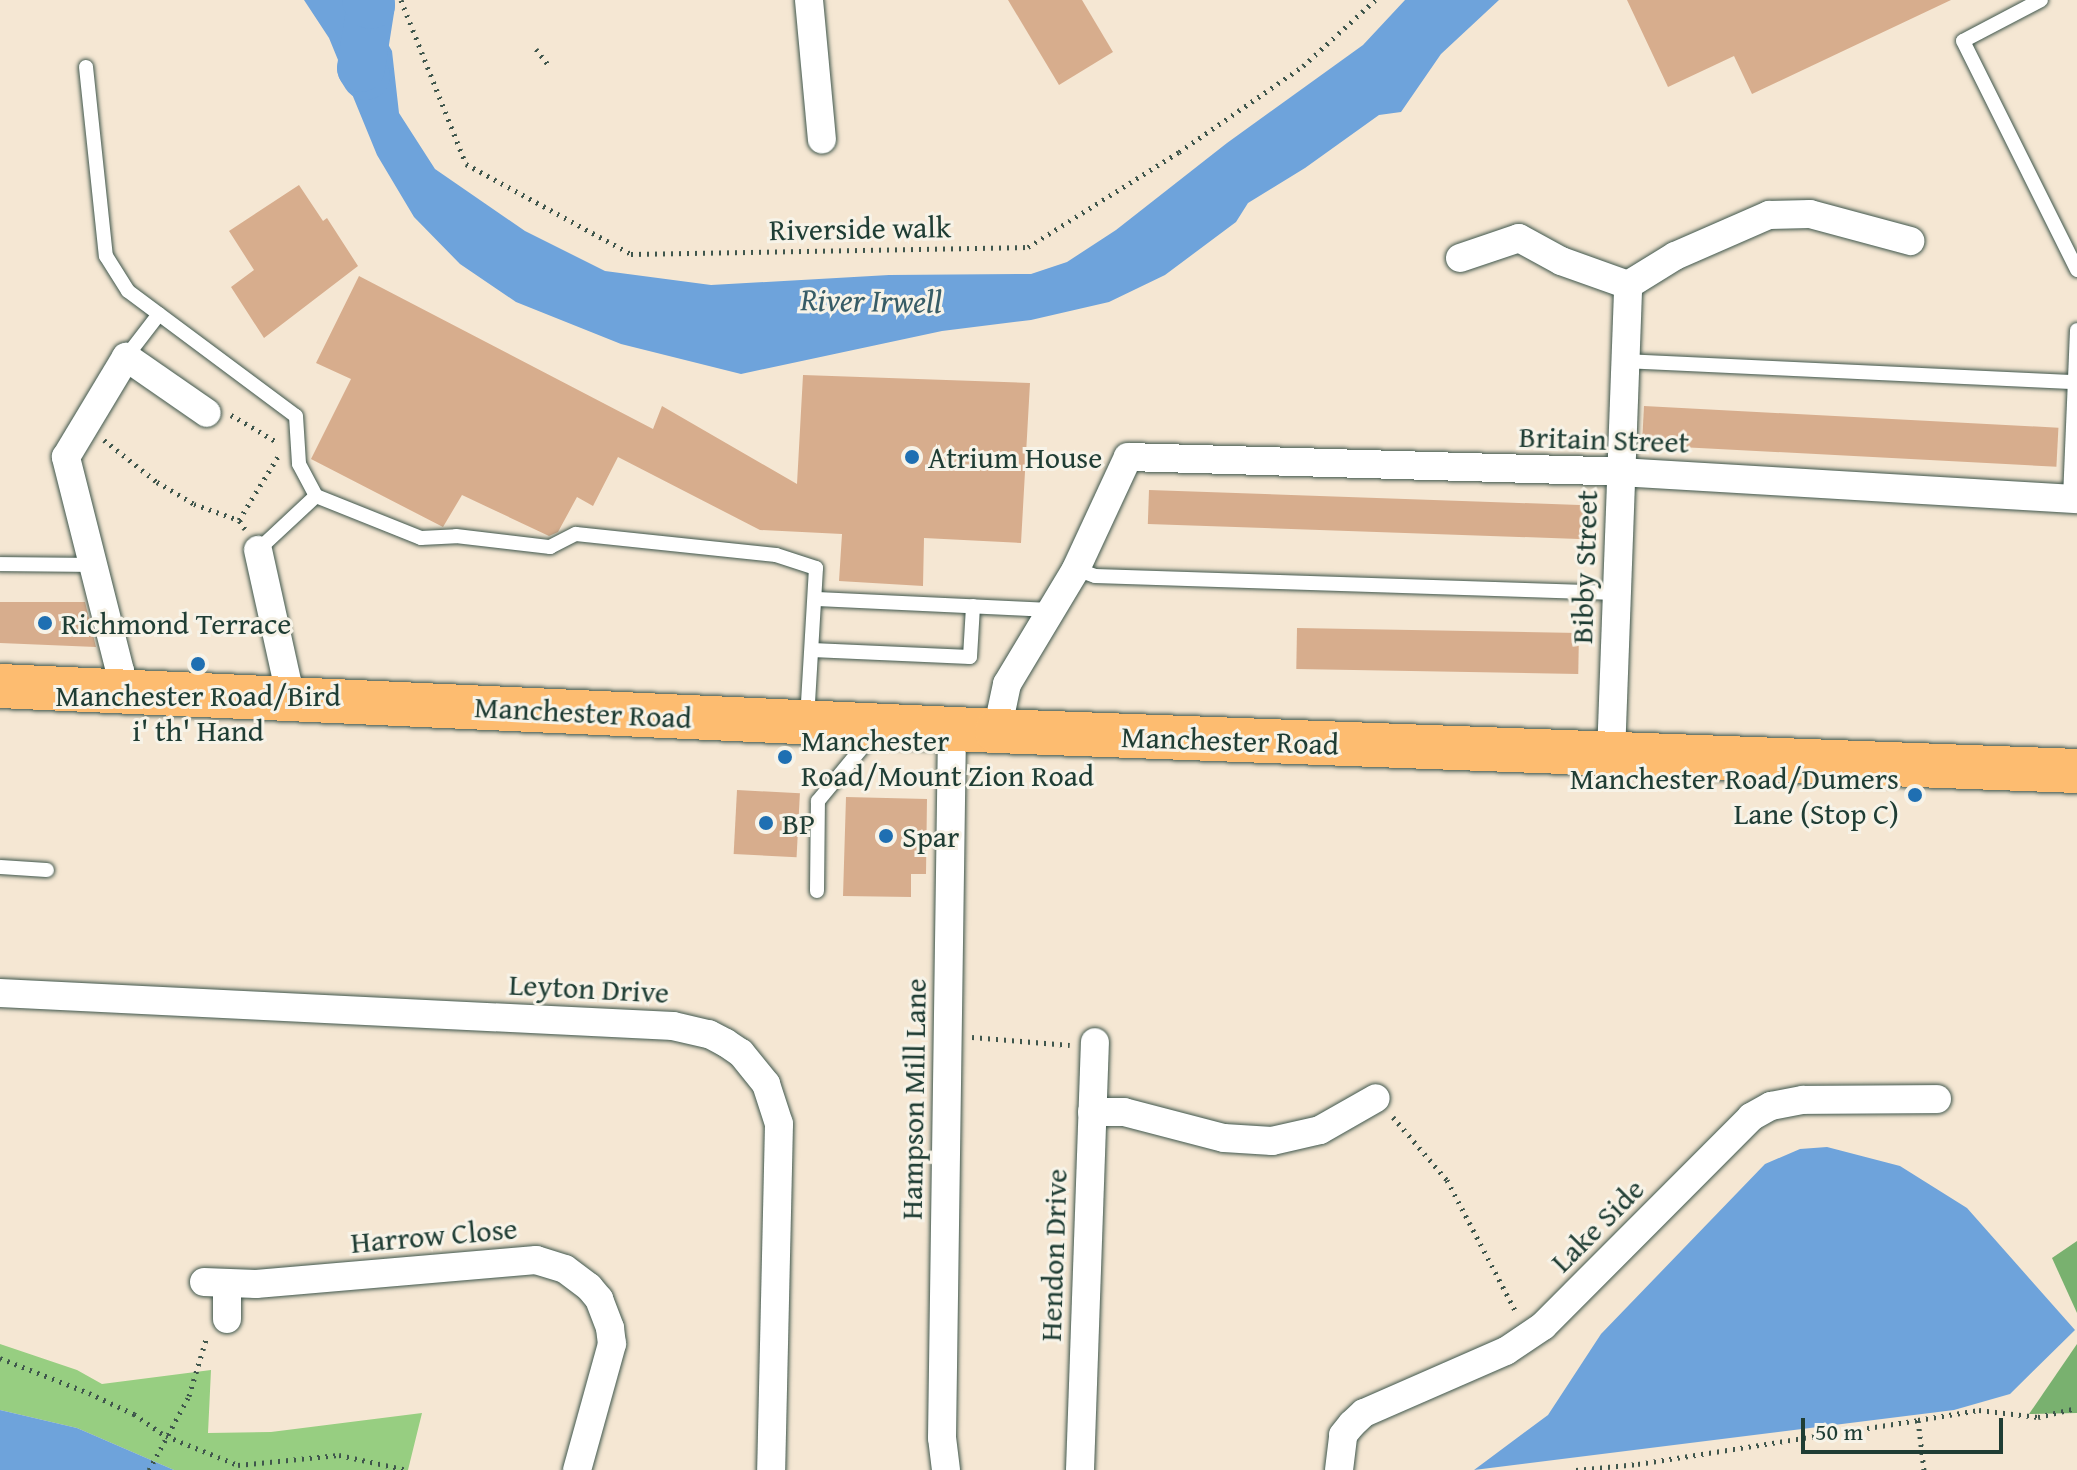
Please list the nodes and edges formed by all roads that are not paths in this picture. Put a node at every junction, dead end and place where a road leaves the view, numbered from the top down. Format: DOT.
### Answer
graph roads {
  1 [pos="809,0"];
  2 [pos="2041,0"];
  3 [pos="86,67"];
  4 [pos="822,139"];
  5 [pos="1910,241"];
  6 [pos="1460,258"];
  7 [pos="2077,270"];
  8 [pos="1628,285"];
  9 [pos="159,314"];
  10 [pos="2077,330"];
  11 [pos="126,357"];
  12 [pos="1625,361"];
  13 [pos="2075,382"];
  14 [pos="207,413"];
  15 [pos="1621,472"];
  16 [pos="316,496"];
  17 [pos="2074,499"];
  18 [pos="258,550"];
  19 [pos="0,564"];
  20 [pos="91,565"];
  21 [pos="1076,569"];
  22 [pos="1617,593"];
  23 [pos="817,599"];
  24 [pos="973,606"];
  25 [pos="1052,610"];
  26 [pos="812,650"];
  27 [pos="0,686"];
  28 [pos="118,691"];
  29 [pos="291,699"];
  30 [pos="806,722"];
  31 [pos="881,726"];
  32 [pos="952,729"];
  33 [pos="997,731"];
  34 [pos="1611,755"];
  35 [pos="2077,771"];
  36 [pos="0,867"];
  37 [pos="47,870"];
  38 [pos="817,891"];
  39 [pos="0,993"];
  40 [pos="1095,1044"];
  41 [pos="1376,1098"];
  42 [pos="1937,1099"];
  43 [pos="1092,1112"];
  44 [pos="227,1319"];
  45 [pos="577,1470"];
  46 [pos="771,1470"];
  47 [pos="946,1470"];
  48 [pos="1080,1470"];
  49 [pos="1339,1470"];
  1 -- 4 [label="street"];
  2 -- 7 [label="lane"];
  3 -- 9 [label="lane"];
  5 -- 8 [label="street"];
  6 -- 8 [label="street"];
  8 -- 12 [label="street, Bibby Street"];
  9 -- 11 [label="lane"];
  9 -- 16 [label="lane"];
  10 -- 13 [label="lane"];
  11 -- 14 [label="street"];
  11 -- 20 [label="street"];
  12 -- 13 [label="lane"];
  12 -- 15 [label="street, Bibby Street"];
  13 -- 17 [label="lane"];
  15 -- 17 [label="street, Britain Street"];
  15 -- 21 [label="street, Britain Street"];
  15 -- 22 [label="street, Bibby Street"];
  16 -- 18 [label="lane"];
  16 -- 23 [label="lane"];
  18 -- 29 [label="street"];
  19 -- 20 [label="lane"];
  20 -- 28 [label="street"];
  21 -- 22 [label="lane"];
  21 -- 25 [label="street"];
  22 -- 34 [label="street, Bibby Street"];
  23 -- 24 [label="lane"];
  23 -- 26 [label="lane"];
  24 -- 25 [label="lane"];
  24 -- 26 [label="lane"];
  25 -- 33 [label="street"];
  26 -- 30 [label="lane"];
  27 -- 28 [label="highway, Manchester Road"];
  28 -- 29 [label="highway, Manchester Road"];
  29 -- 30 [label="highway, Manchester Road"];
  30 -- 31 [label="highway, Manchester Road"];
  31 -- 32 [label="highway, Manchester Road"];
  31 -- 38 [label="lane"];
  32 -- 33 [label="highway, Manchester Road"];
  32 -- 47 [label="street, Hampson Mill Lane"];
  33 -- 34 [label="highway, Manchester Road"];
  34 -- 35 [label="highway, Manchester Road"];
  36 -- 37 [label="lane"];
  39 -- 46 [label="street, Leyton Drive"];
  40 -- 43 [label="street, Hendon Drive"];
  41 -- 43 [label="street"];
  42 -- 49 [label="street, Lake Side"];
  43 -- 48 [label="street, Hendon Drive"];
  44 -- 45 [label="street, Harrow Close"];
}
